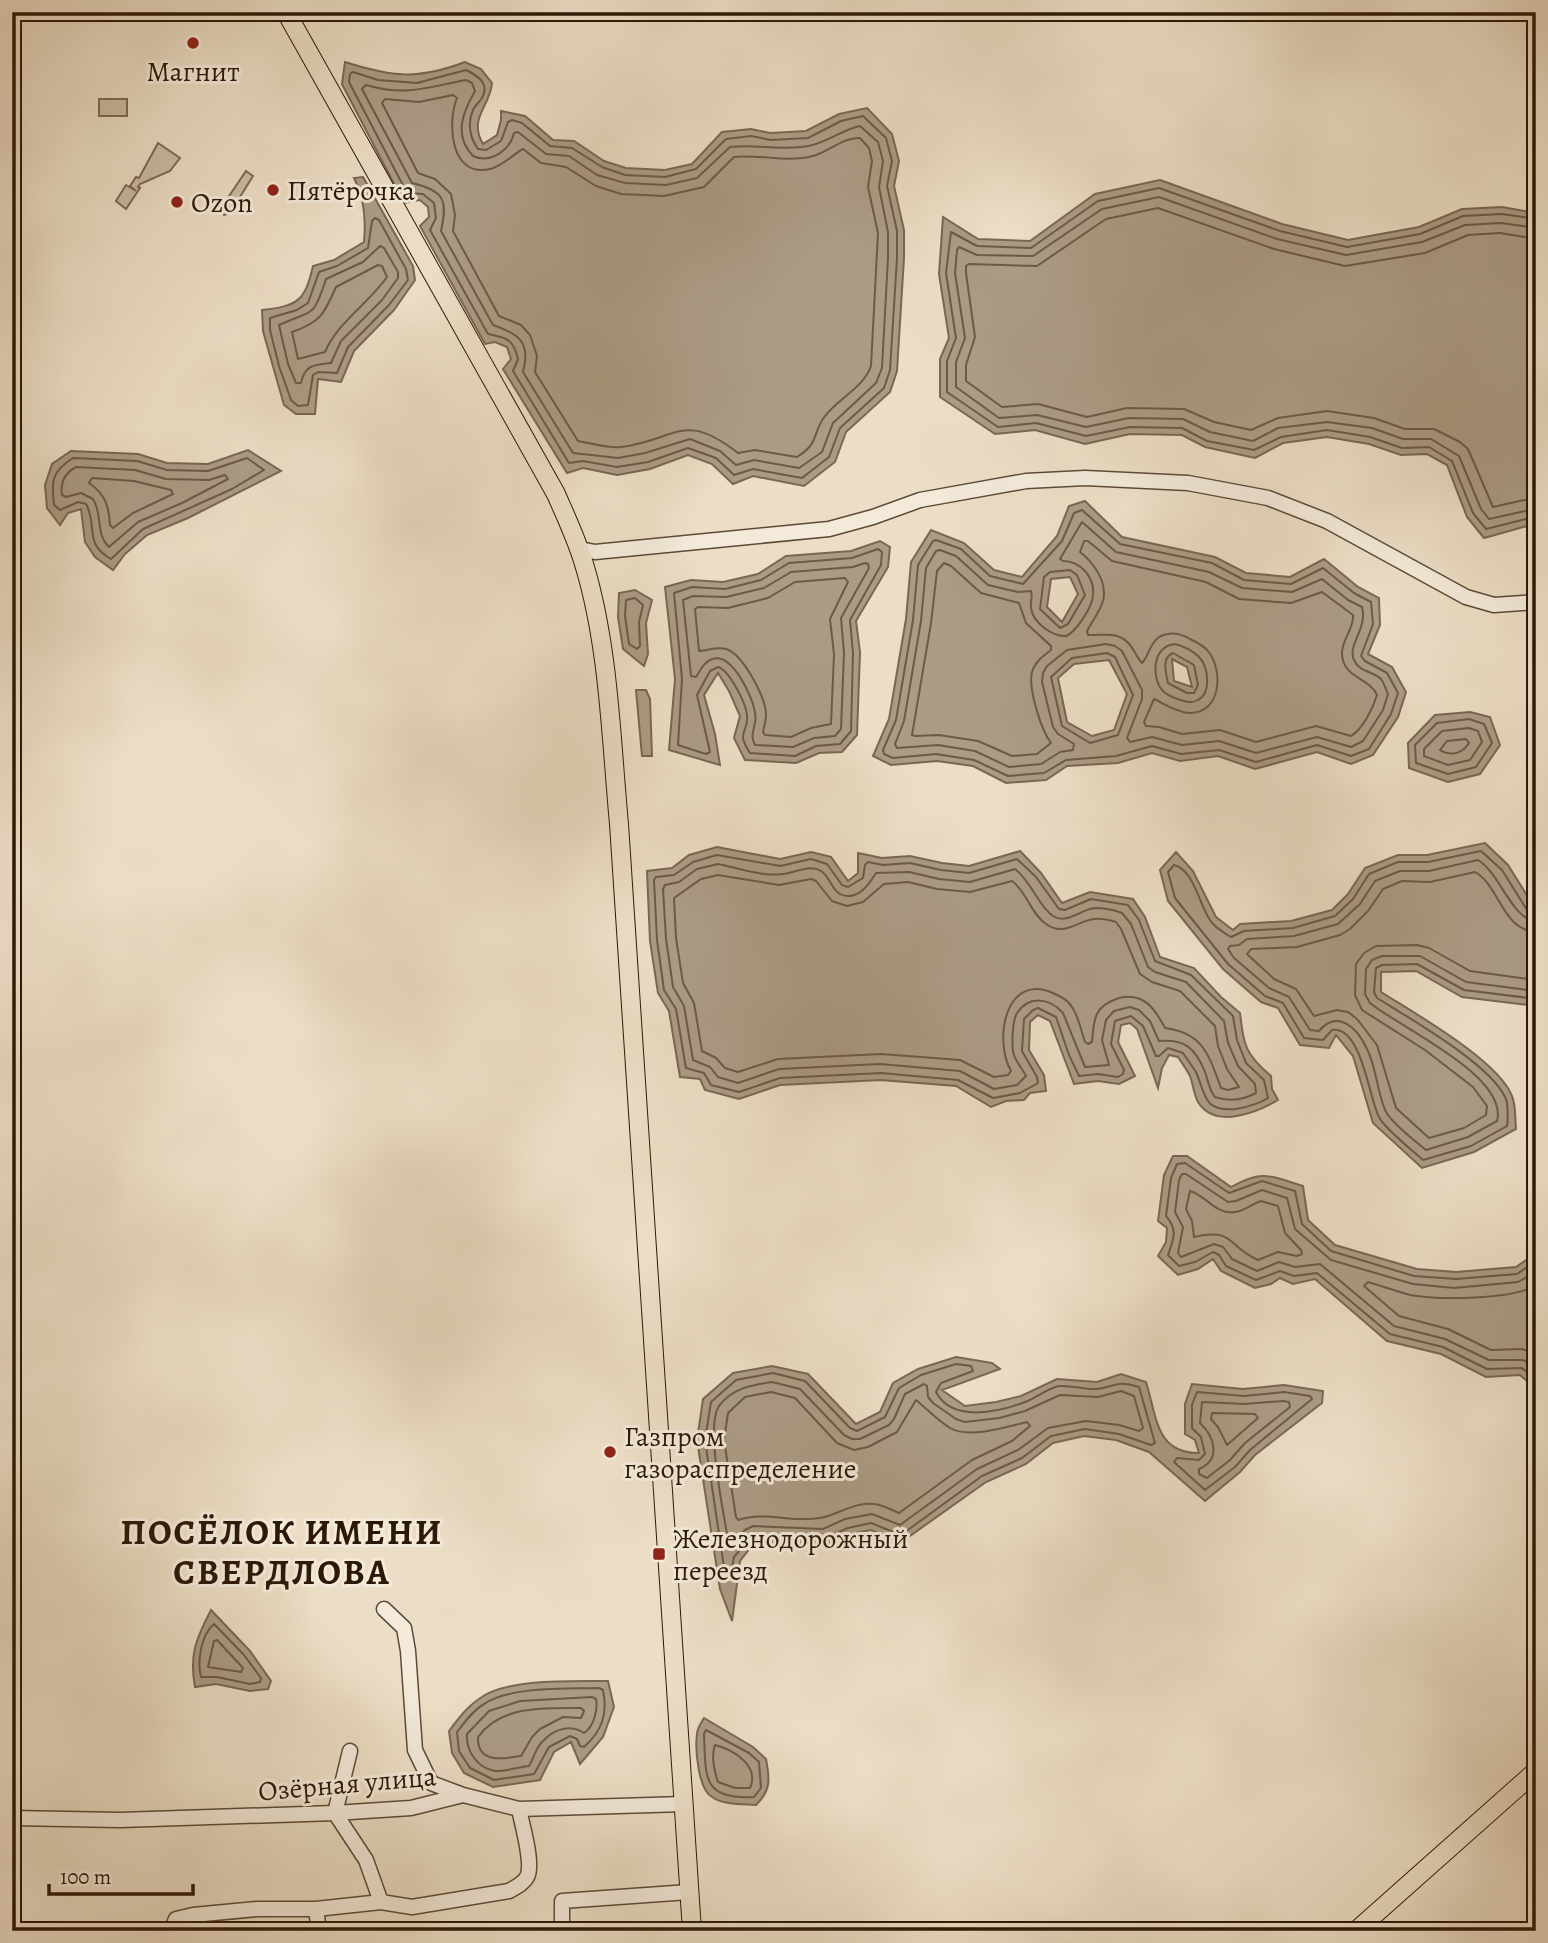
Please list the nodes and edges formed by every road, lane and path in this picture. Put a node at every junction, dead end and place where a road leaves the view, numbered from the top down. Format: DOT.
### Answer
graph roads {
  1 [pos="286,12"];
  2 [pos="580,549"];
  3 [pos="1536,602"];
  4 [pos="384,1609"];
  5 [pos="350,1751"];
  6 [pos="1536,1771"];
  7 [pos="463,1795"];
  8 [pos="684,1804"];
  9 [pos="519,1809"];
  10 [pos="335,1813"];
  11 [pos="12,1818"];
  12 [pos="689,1892"];
  13 [pos="381,1902"];
  14 [pos="316,1909"];
  15 [pos="171,1931"];
  16 [pos="319,1931"];
  17 [pos="562,1931"];
  18 [pos="692,1931"];
  19 [pos="1356,1931"];
  1 -- 2 [label="main road"];
  2 -- 3 [label="street"];
  2 -- 8 [label="main road"];
  4 -- 7 [label="street"];
  5 -- 10 [label="street"];
  6 -- 19 [label="main road"];
  7 -- 9 [label="street, Озёрная улица"];
  7 -- 10 [label="street, Озёрная улица"];
  8 -- 9 [label="street, Озёрная улица"];
  8 -- 12 [label="main road"];
  9 -- 13 [label="street"];
  10 -- 11 [label="street, Озёрная улица"];
  10 -- 13 [label="street"];
  12 -- 17 [label="street"];
  12 -- 18 [label="main road"];
  13 -- 14 [label="street"];
  14 -- 15 [label="street"];
  14 -- 16 [label="street"];
}
